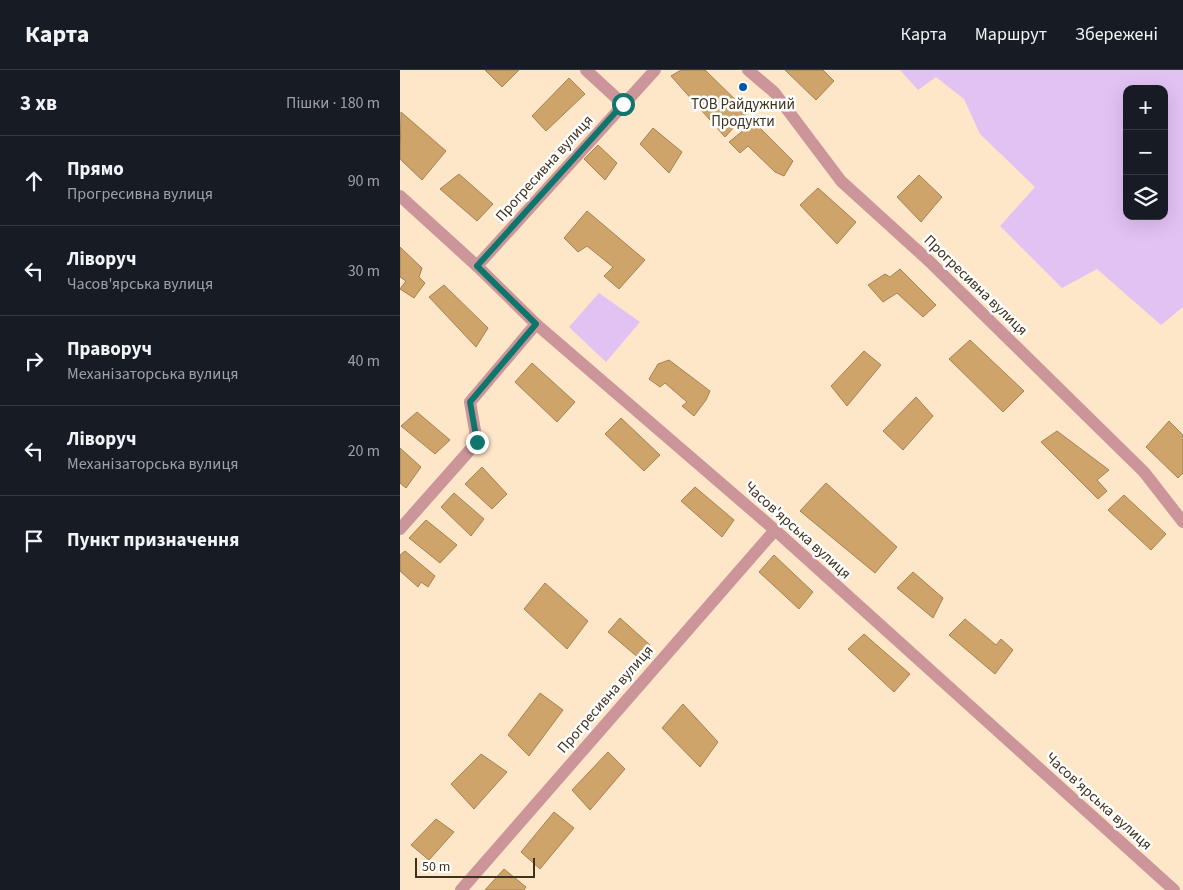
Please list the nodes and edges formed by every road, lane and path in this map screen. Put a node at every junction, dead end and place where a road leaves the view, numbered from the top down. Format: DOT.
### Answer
graph roads {
  1 [pos="586,70"];
  2 [pos="655,70"];
  3 [pos="748,70"];
  4 [pos="623,104"];
  5 [pos="400,196"];
  6 [pos="477,266"];
  7 [pos="536,324"];
  8 [pos="1183,522"];
  9 [pos="400,529"];
  10 [pos="775,530"];
  11 [pos="460,890"];
  12 [pos="1174,890"];
  1 -- 4 [label="street"];
  2 -- 4 [label="street, Прогресивна вулиця"];
  3 -- 8 [label="street, Прогресивна вулиця"];
  4 -- 6 [label="street, Прогресивна вулиця"];
  5 -- 6 [label="street, Часов'ярська вулиця"];
  6 -- 7 [label="street, Часов'ярська вулиця"];
  7 -- 9 [label="street"];
  7 -- 10 [label="street, Часов'ярська вулиця"];
  10 -- 11 [label="street, Прогресивна вулиця"];
  10 -- 12 [label="street, Часов'ярська вулиця"];
}
